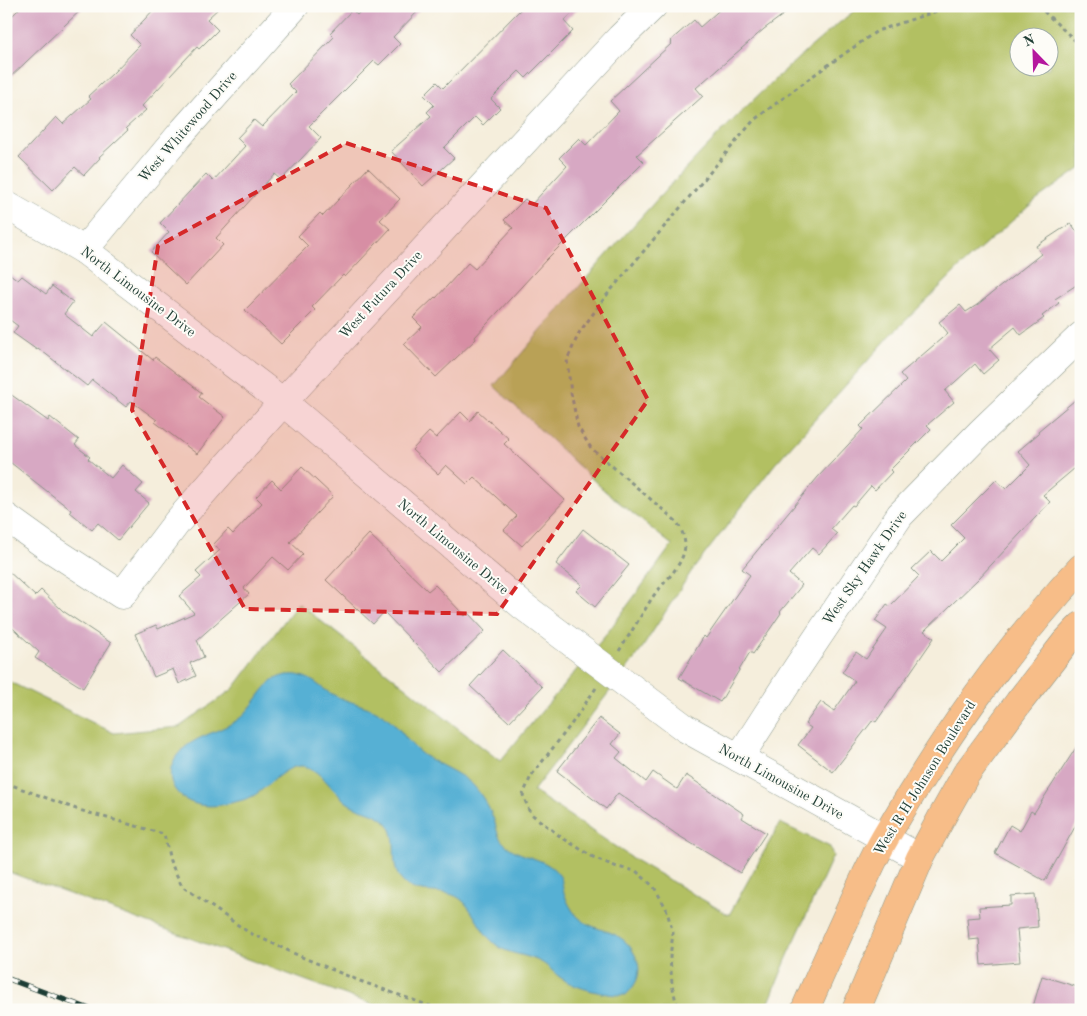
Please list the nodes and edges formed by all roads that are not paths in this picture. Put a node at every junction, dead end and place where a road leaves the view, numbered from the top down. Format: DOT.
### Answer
graph roads {
  1 [pos="295,6"];
  2 [pos="653,6"];
  3 [pos="6,205"];
  4 [pos="84,250"];
  5 [pos="1081,336"];
  6 [pos="283,402"];
  7 [pos="6,517"];
  8 [pos="1081,568"];
  9 [pos="1081,626"];
  10 [pos="739,758"];
  11 [pos="884,839"];
  12 [pos="920,858"];
  13 [pos="805,1010"];
  14 [pos="856,1010"];
  1 -- 4 [label="street, West Whitewood Drive"];
  2 -- 6 [label="street, West Futura Drive"];
  3 -- 4 [label="street, North Limousine Drive"];
  4 -- 6 [label="street, North Limousine Drive"];
  5 -- 10 [label="street, West Sky Hawk Drive"];
  6 -- 7 [label="street, West Futura Drive"];
  6 -- 10 [label="street, North Limousine Drive"];
  8 -- 11 [label="main road, West R H Johnson Boulevard"];
  9 -- 12 [label="main road"];
  10 -- 11 [label="street, North Limousine Drive"];
  11 -- 12 [label="street, North Limousine Drive"];
  11 -- 13 [label="main road, West R H Johnson Boulevard"];
  12 -- 14 [label="main road"];
}
